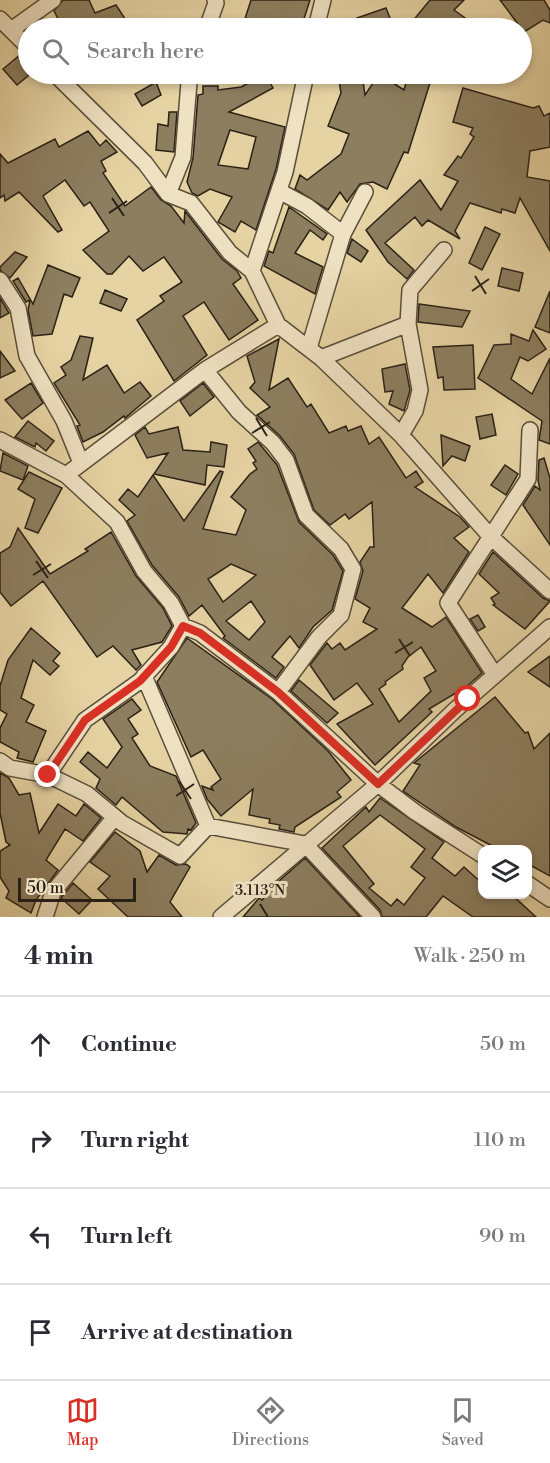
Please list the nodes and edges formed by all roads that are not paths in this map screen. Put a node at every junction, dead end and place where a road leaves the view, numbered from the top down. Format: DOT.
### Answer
graph roads {
  1 [pos="53,0"];
  2 [pos="215,0"];
  3 [pos="323,0"];
  4 [pos="18,18"];
  5 [pos="211,18"];
  6 [pos="318,18"];
  7 [pos="5,25"];
  8 [pos="18,37"];
  9 [pos="65,84"];
  10 [pos="191,84"];
  11 [pos="306,84"];
  12 [pos="279,191"];
  13 [pos="365,192"];
  14 [pos="168,194"];
  15 [pos="343,234"];
  16 [pos="444,250"];
  17 [pos="252,271"];
  18 [pos="0,280"];
  19 [pos="408,324"];
  20 [pos="278,325"];
  21 [pos="309,348"];
  22 [pos="321,358"];
  23 [pos="205,370"];
  24 [pos="530,430"];
  25 [pos="401,435"];
  26 [pos="0,440"];
  27 [pos="81,463"];
  28 [pos="66,475"];
  29 [pos="490,536"];
  30 [pos="550,591"];
  31 [pos="183,626"];
  32 [pos="550,627"];
  33 [pos="495,675"];
  34 [pos="144,676"];
  35 [pos="278,692"];
  36 [pos="0,761"];
  37 [pos="48,775"];
  38 [pos="378,784"];
  39 [pos="115,817"];
  40 [pos="208,826"];
  41 [pos="304,844"];
  42 [pos="478,852"];
  43 [pos="532,887"];
  44 [pos="550,898"];
  45 [pos="45,917"];
  46 [pos="221,917"];
  47 [pos="373,917"];
  1 -- 4 [label="street"];
  2 -- 5 [label="street"];
  3 -- 6 [label="street"];
  7 -- 8 [label="street"];
  9 -- 14 [label="street"];
  10 -- 14 [label="street"];
  11 -- 12 [label="street"];
  12 -- 15 [label="street"];
  12 -- 17 [label="street"];
  13 -- 15 [label="street"];
  14 -- 17 [label="street"];
  15 -- 21 [label="street"];
  16 -- 19 [label="street"];
  17 -- 20 [label="street"];
  18 -- 27 [label="street"];
  19 -- 22 [label="street"];
  19 -- 25 [label="street"];
  20 -- 21 [label="street"];
  20 -- 23 [label="street"];
  21 -- 22 [label="street"];
  22 -- 25 [label="street"];
  23 -- 27 [label="street"];
  23 -- 35 [label="street"];
  24 -- 29 [label="street"];
  25 -- 29 [label="street"];
  26 -- 28 [label="street"];
  27 -- 28 [label="street"];
  28 -- 31 [label="street"];
  29 -- 30 [label="street"];
  29 -- 33 [label="street"];
  31 -- 34 [label="street"];
  31 -- 35 [label="street"];
  32 -- 33 [label="street"];
  33 -- 38 [label="street"];
  34 -- 37 [label="street"];
  34 -- 40 [label="street"];
  35 -- 38 [label="street"];
  36 -- 37 [label="street"];
  37 -- 39 [label="street"];
  38 -- 41 [label="street"];
  38 -- 42 [label="street"];
  39 -- 40 [label="street"];
  39 -- 45 [label="street"];
  40 -- 41 [label="street"];
  41 -- 46 [label="street"];
  41 -- 47 [label="street"];
  43 -- 44 [label="street"];
}
